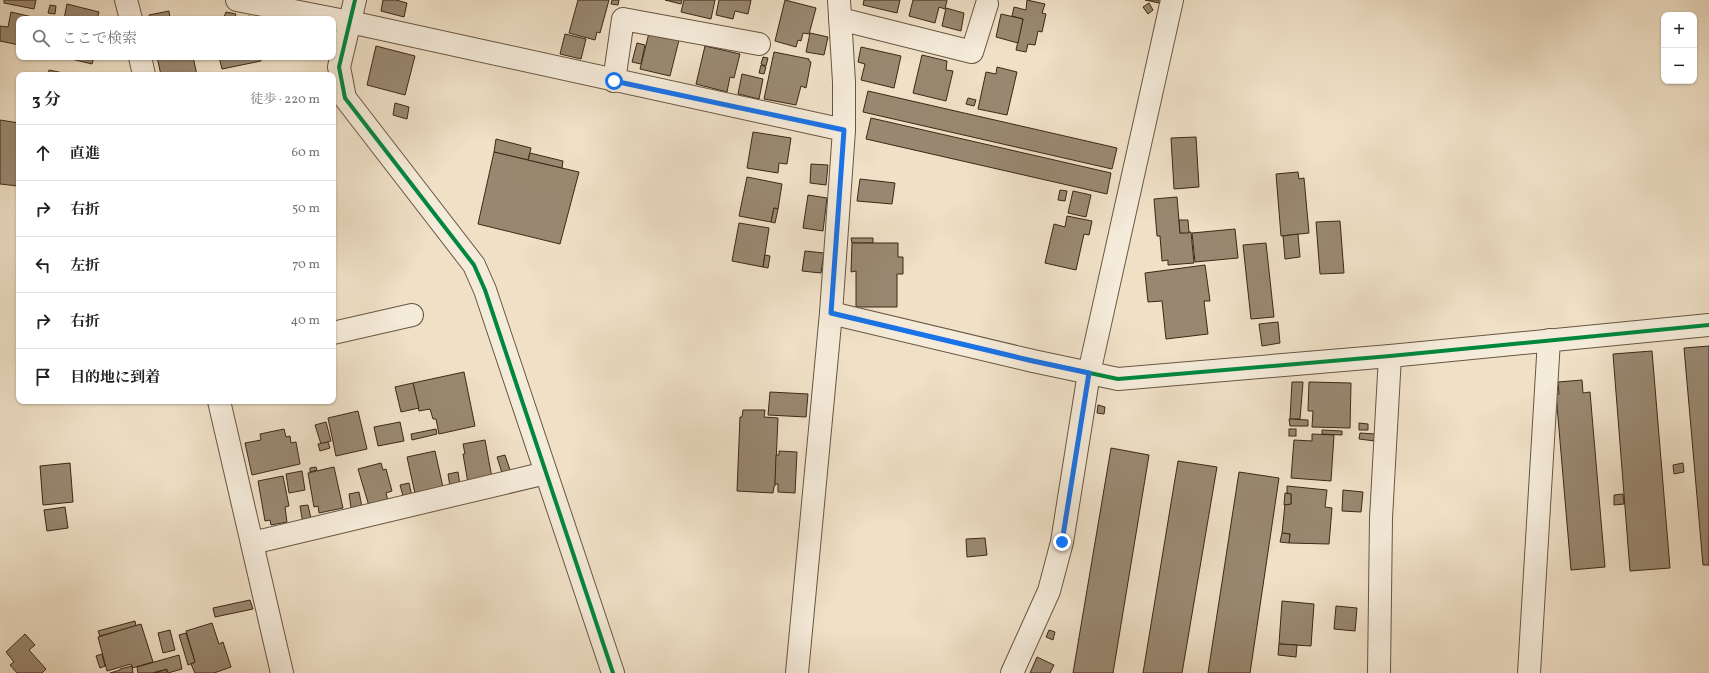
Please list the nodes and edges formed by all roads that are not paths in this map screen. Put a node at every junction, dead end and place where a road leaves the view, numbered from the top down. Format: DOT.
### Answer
graph roads {
  1 [pos="126,0"];
  2 [pos="237,0"];
  3 [pos="355,0"];
  4 [pos="1172,0"];
  5 [pos="986,4"];
  6 [pos="840,9"];
  7 [pos="130,16"];
  8 [pos="319,16"];
  9 [pos="336,19"];
  10 [pos="350,22"];
  11 [pos="759,44"];
  12 [pos="141,60"];
  13 [pos="143,72"];
  14 [pos="614,81"];
  15 [pos="844,130"];
  16 [pos="831,313"];
  17 [pos="412,315"];
  18 [pos="1709,325"];
  19 [pos="336,332"];
  20 [pos="1549,340"];
  21 [pos="1390,356"];
  22 [pos="1089,373"];
  23 [pos="220,404"];
  24 [pos="546,473"];
  25 [pos="252,543"];
  26 [pos="282,673"];
  27 [pos="614,673"];
  28 [pos="797,673"];
  29 [pos="1012,673"];
  30 [pos="1379,673"];
  31 [pos="1529,673"];
  1 -- 7 [label="street"];
  2 -- 8 [label="street"];
  3 -- 10 [label="street"];
  4 -- 22 [label="street"];
  5 -- 6 [label="street"];
  6 -- 15 [label="street"];
  9 -- 10 [label="street"];
  10 -- 14 [label="street"];
  10 -- 24 [label="street"];
  11 -- 14 [label="street"];
  12 -- 13 [label="street"];
  14 -- 15 [label="street"];
  15 -- 16 [label="street"];
  16 -- 22 [label="street"];
  16 -- 28 [label="street"];
  17 -- 19 [label="street"];
  18 -- 20 [label="street"];
  20 -- 21 [label="street"];
  20 -- 31 [label="street"];
  21 -- 22 [label="street"];
  21 -- 30 [label="street"];
  22 -- 29 [label="street"];
  23 -- 25 [label="street"];
  24 -- 25 [label="street"];
  24 -- 27 [label="street"];
  25 -- 26 [label="street"];
}
